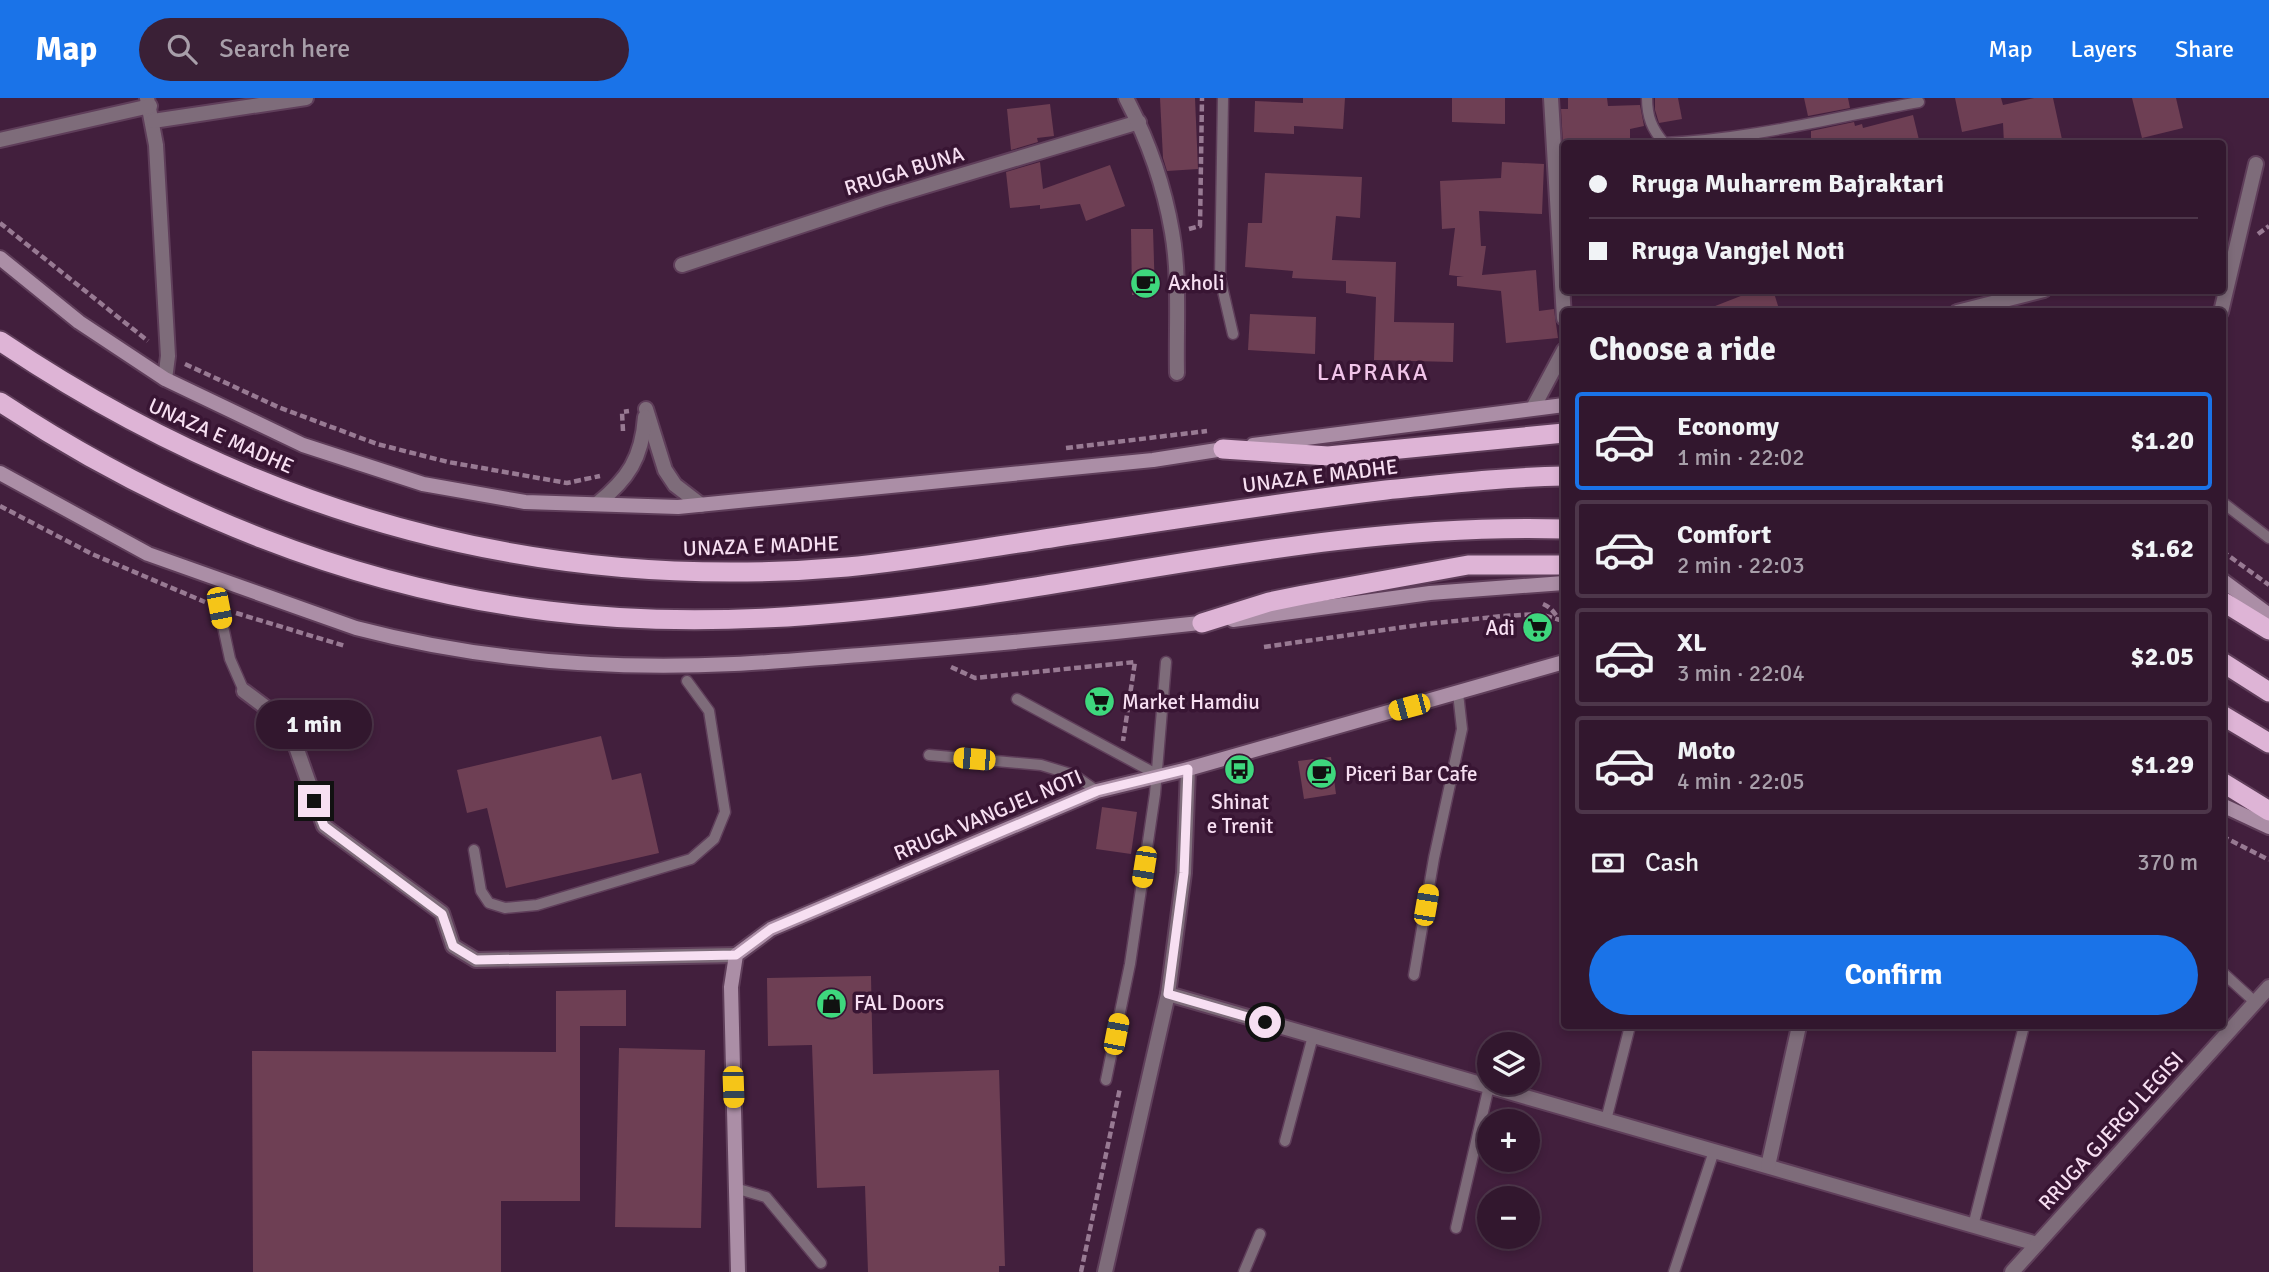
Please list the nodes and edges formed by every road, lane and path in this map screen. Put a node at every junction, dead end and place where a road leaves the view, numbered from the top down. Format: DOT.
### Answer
graph roads {
  1 [pos="306,98"];
  2 [pos="1126,98"];
  3 [pos="1202,98"];
  4 [pos="1223,98"];
  5 [pos="1551,98"];
  6 [pos="1647,98"];
  7 [pos="149,102"];
  8 [pos="1919,102"];
  9 [pos="153,121"];
  10 [pos="1139,122"];
  11 [pos="1751,133"];
  12 [pos="0,140"];
  13 [pos="1661,140"];
  14 [pos="1696,140"];
  15 [pos="1755,140"];
  16 [pos="2256,164"];
  17 [pos="0,223"];
  18 [pos="1200,226"];
  19 [pos="2229,252"];
  20 [pos="0,258"];
  21 [pos="682,265"];
  22 [pos="1561,267"];
  23 [pos="2226,274"];
  24 [pos="2028,294"];
  25 [pos="1972,308"];
  26 [pos="1233,334"];
  27 [pos="0,341"];
  28 [pos="1561,355"];
  29 [pos="168,356"];
  30 [pos="1177,373"];
  31 [pos="164,379"];
  32 [pos="0,402"];
  33 [pos="1561,405"];
  34 [pos="1533,408"];
  35 [pos="646,409"];
  36 [pos="1219,429"];
  37 [pos="1561,433"];
  38 [pos="624,434"];
  39 [pos="1055,449"];
  40 [pos="1223,449"];
  41 [pos="608,470"];
  42 [pos="1561,471"];
  43 [pos="0,473"];
  44 [pos="1561,476"];
  45 [pos="1543,477"];
  46 [pos="597,504"];
  47 [pos="701,505"];
  48 [pos="2226,505"];
  49 [pos="1561,529"];
  50 [pos="2269,538"];
  51 [pos="2226,554"];
  52 [pos="1561,565"];
  53 [pos="1561,583"];
  54 [pos="2226,583"];
  55 [pos="1541,584"];
  56 [pos="2269,584"];
  57 [pos="1561,595"];
  58 [pos="2226,603"];
  59 [pos="219,608"];
  60 [pos="2269,615"];
  61 [pos="1561,620"];
  62 [pos="1202,623"];
  63 [pos="2269,630"];
  64 [pos="1264,647"];
  65 [pos="1167,662"];
  66 [pos="1561,663"];
  67 [pos="2226,665"];
  68 [pos="951,667"];
  69 [pos="687,681"];
  70 [pos="244,691"];
  71 [pos="2269,692"];
  72 [pos="1458,693"];
  73 [pos="1017,699"];
  74 [pos="2226,717"];
  75 [pos="2226,731"];
  76 [pos="2269,744"];
  77 [pos="929,755"];
  78 [pos="1121,755"];
  79 [pos="1188,769"];
  80 [pos="1158,775"];
  81 [pos="2226,784"];
  82 [pos="1097,791"];
  83 [pos="2226,807"];
  84 [pos="2269,811"];
  85 [pos="2269,827"];
  86 [pos="2226,838"];
  87 [pos="474,850"];
  88 [pos="2269,860"];
  89 [pos="736,955"];
  90 [pos="1414,975"];
  91 [pos="2226,976"];
  92 [pos="2269,986"];
  93 [pos="1168,994"];
  94 [pos="2255,1002"];
  95 [pos="1629,1029"];
  96 [pos="1798,1029"];
  97 [pos="2023,1029"];
  98 [pos="1313,1035"];
  99 [pos="1107,1080"];
  100 [pos="1477,1083"];
  101 [pos="1487,1095"];
  102 [pos="1520,1095"];
  103 [pos="1605,1120"];
  104 [pos="1285,1141"];
  105 [pos="1714,1151"];
  106 [pos="1768,1166"];
  107 [pos="735,1188"];
  108 [pos="1973,1226"];
  109 [pos="1456,1228"];
  110 [pos="1260,1234"];
  111 [pos="2037,1244"];
  112 [pos="821,1263"];
  113 [pos="737,1272"];
  114 [pos="1105,1272"];
  115 [pos="1244,1272"];
  116 [pos="1674,1272"];
  117 [pos="2012,1272"];
  1 -- 9 [label="street"];
  2 -- 10 [label="street"];
  3 -- 18 [label="path"];
  4 -- 26 [label="lane"];
  5 -- 22 [label="street"];
  6 -- 13 [label="lane"];
  7 -- 9 [label="street"];
  7 -- 12 [label="street"];
  8 -- 11 [label="lane"];
  9 -- 29 [label="street"];
  10 -- 21 [label="street, RRUGA BUNA"];
  10 -- 30 [label="street"];
  11 -- 14 [label="lane"];
  11 -- 15 [label="lane"];
  16 -- 19 [label="street"];
  17 -- 29 [label="path"];
  19 -- 23 [label="street"];
  20 -- 31 [label="main road"];
  24 -- 25 [label="street"];
  27 -- 45 [label="highway, UNAZA E MADHE"];
  28 -- 34 [label="street"];
  29 -- 31 [label="street"];
  29 -- 41 [label="path"];
  31 -- 46 [label="main road"];
  32 -- 49 [label="highway"];
  33 -- 34 [label="main road"];
  34 -- 40 [label="main road"];
  35 -- 38 [label="path"];
  35 -- 46 [label="street"];
  35 -- 47 [label="street"];
  36 -- 39 [label="path"];
  37 -- 40 [label="highway"];
  40 -- 47 [label="main road"];
  42 -- 45 [label="highway"];
  43 -- 62 [label="main road"];
  44 -- 45 [label="highway, UNAZA E MADHE"];
  46 -- 47 [label="main road"];
  48 -- 50 [label="lane"];
  51 -- 56 [label="path"];
  52 -- 62 [label="highway"];
  53 -- 55 [label="main road"];
  54 -- 60 [label="main road"];
  55 -- 57 [label="main road"];
  55 -- 62 [label="main road"];
  58 -- 63 [label="highway"];
  59 -- 70 [label="lane"];
  61 -- 64 [label="path"];
  65 -- 80 [label="lane"];
  66 -- 72 [label="main road, RRUGA VANGJEL NOTI"];
  67 -- 71 [label="highway"];
  68 -- 78 [label="path"];
  69 -- 87 [label="lane"];
  70 -- 89 [label="street"];
  72 -- 79 [label="main road, RRUGA VANGJEL NOTI"];
  72 -- 90 [label="lane"];
  73 -- 78 [label="lane"];
  74 -- 76 [label="highway"];
  75 -- 76 [label="highway"];
  77 -- 82 [label="lane"];
  78 -- 80 [label="lane"];
  79 -- 80 [label="main road, RRUGA VANGJEL NOTI"];
  79 -- 93 [label="street"];
  80 -- 82 [label="main road, RRUGA VANGJEL NOTI"];
  80 -- 99 [label="lane"];
  81 -- 84 [label="highway"];
  82 -- 89 [label="main road, RRUGA VANGJEL NOTI"];
  83 -- 85 [label="main road"];
  86 -- 88 [label="path"];
  89 -- 107 [label="main road"];
  91 -- 94 [label="lane"];
  92 -- 94 [label="street, RRUGA GJERGJ LEGISI"];
  93 -- 98 [label="street"];
  93 -- 114 [label="street"];
  94 -- 111 [label="street, RRUGA GJERGJ LEGISI"];
  95 -- 103 [label="lane"];
  96 -- 106 [label="street"];
  97 -- 108 [label="lane"];
  98 -- 100 [label="street"];
  98 -- 104 [label="lane"];
  101 -- 109 [label="lane"];
  102 -- 103 [label="street"];
  103 -- 105 [label="street"];
  105 -- 106 [label="street"];
  105 -- 116 [label="lane"];
  106 -- 108 [label="street"];
  107 -- 112 [label="lane"];
  107 -- 113 [label="main road"];
  108 -- 111 [label="street"];
  110 -- 115 [label="lane"];
  111 -- 117 [label="street, RRUGA GJERGJ LEGISI"];
}
